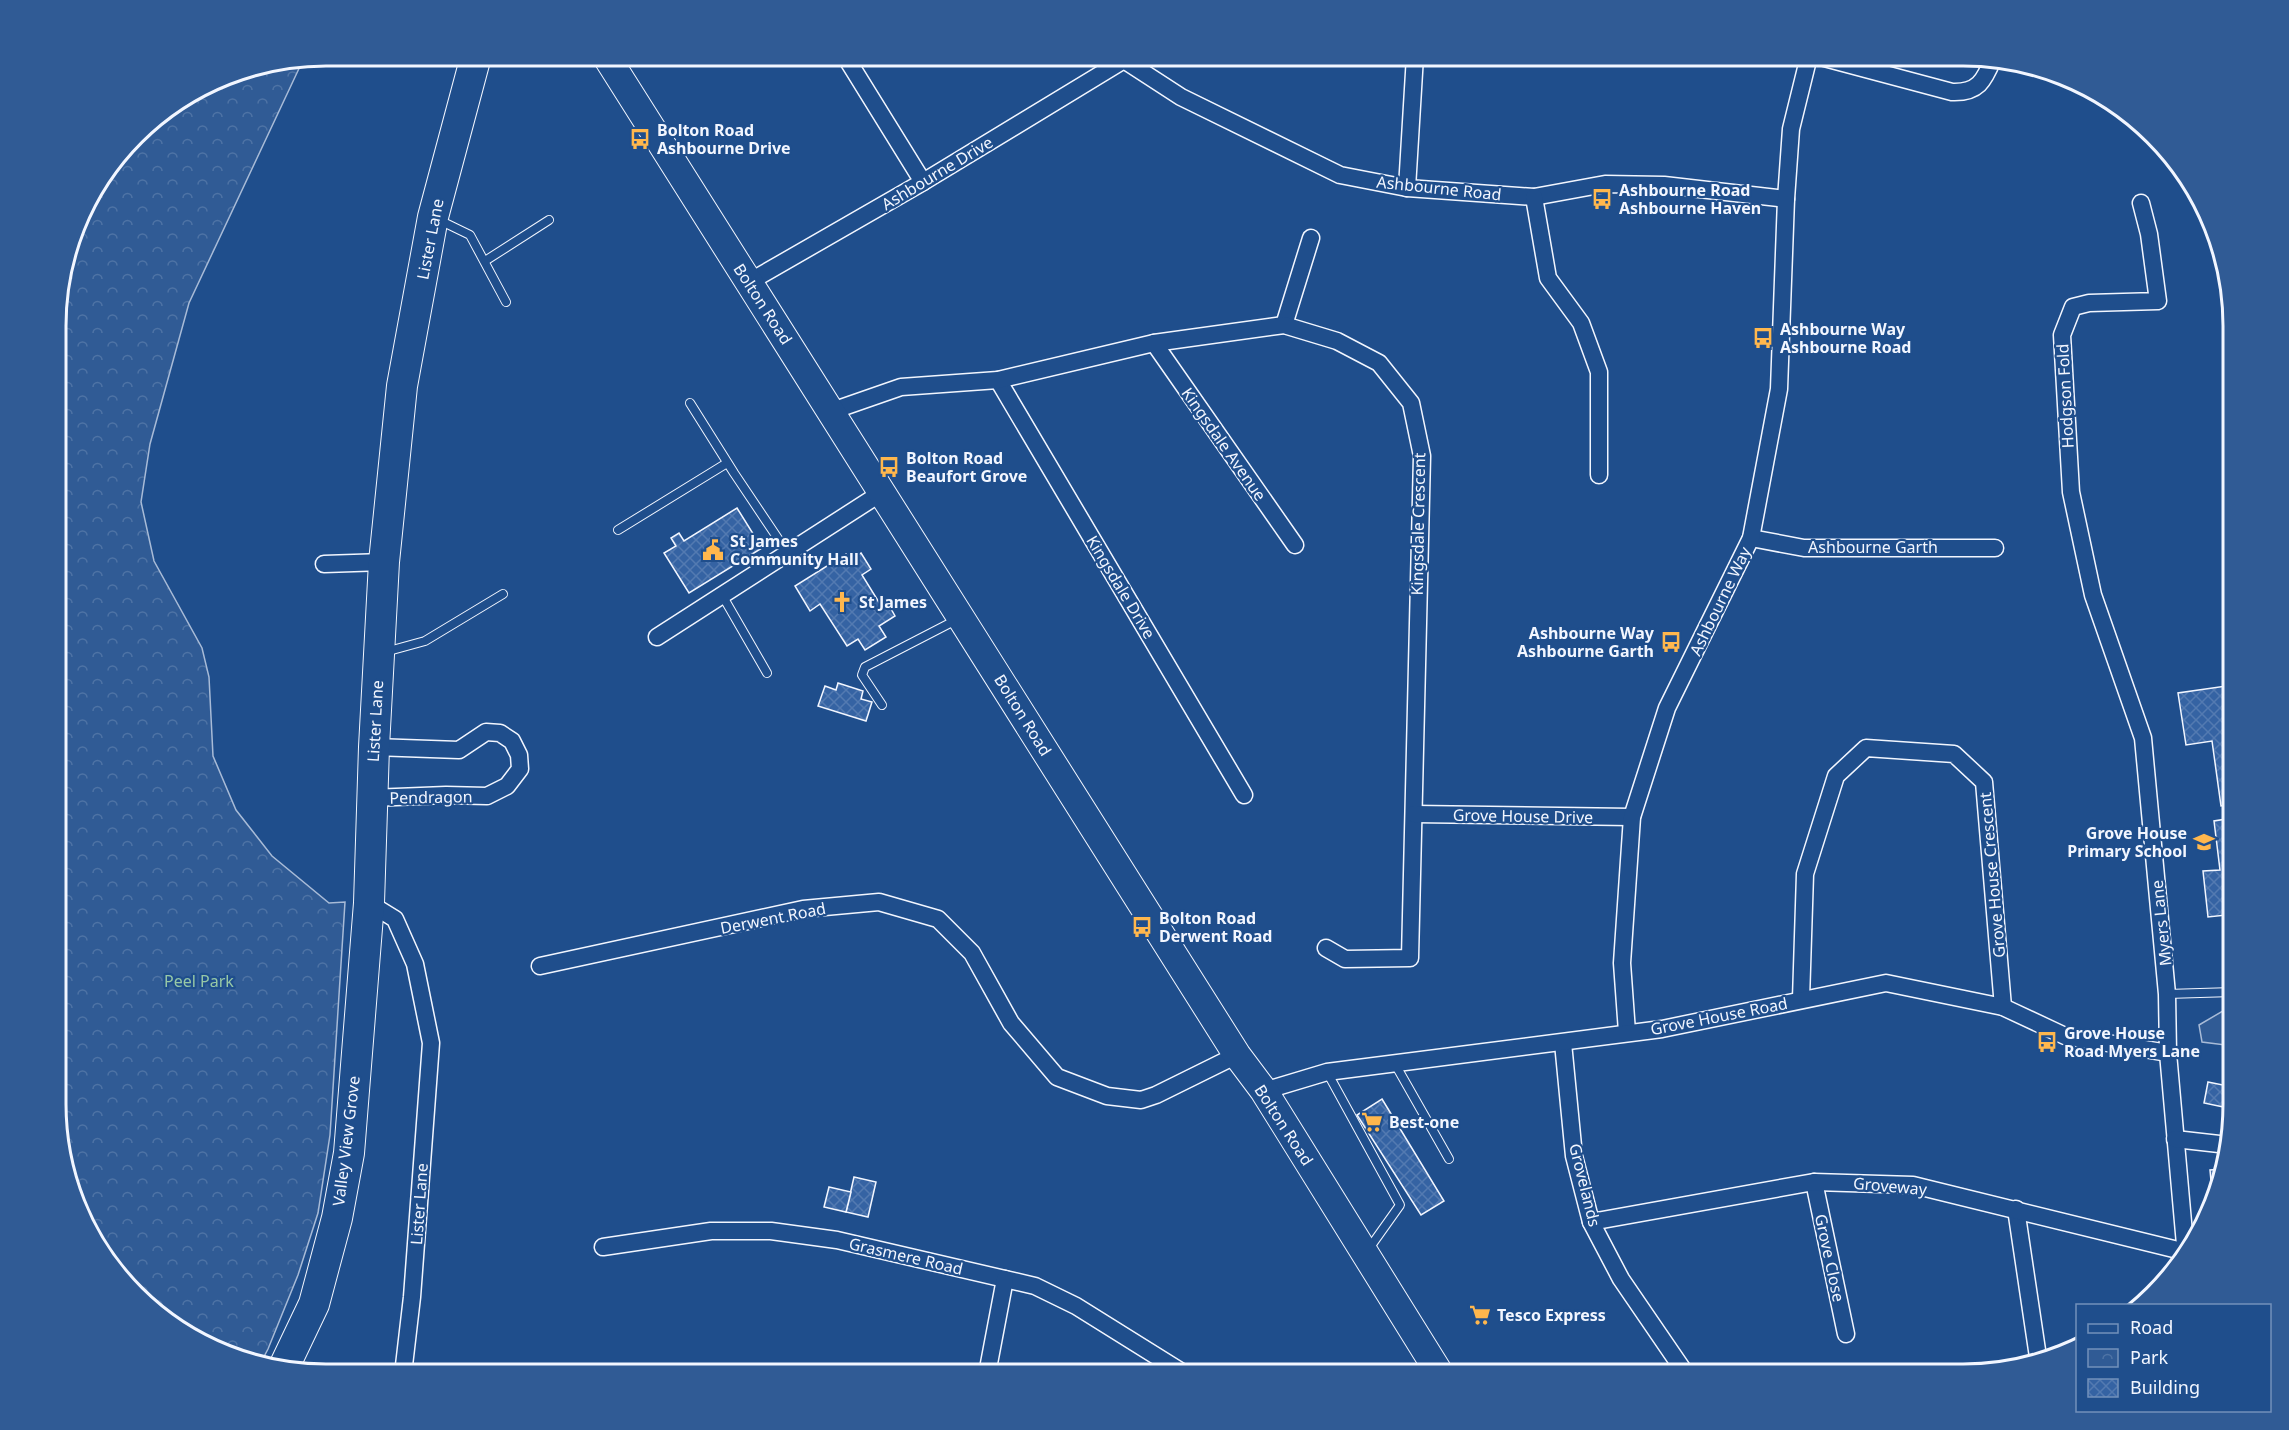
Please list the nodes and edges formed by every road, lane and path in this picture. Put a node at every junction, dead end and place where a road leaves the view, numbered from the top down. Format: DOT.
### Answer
graph roads {
  1 [pos="473,66"];
  2 [pos="612,66"];
  3 [pos="851,66"];
  4 [pos="1110,66"];
  5 [pos="1135,66"];
  6 [pos="1414,66"];
  7 [pos="1807,66"];
  8 [pos="1854,66"];
  9 [pos="1990,68"];
  10 [pos="923,182"];
  11 [pos="1407,188"];
  12 [pos="1534,197"];
  13 [pos="1786,199"];
  14 [pos="2141,203"];
  15 [pos="433,217"];
  16 [pos="549,220"];
  17 [pos="1311,238"];
  18 [pos="485,261"];
  19 [pos="749,282"];
  20 [pos="507,302"];
  21 [pos="1284,325"];
  22 [pos="1154,342"];
  23 [pos="998,380"];
  24 [pos="690,403"];
  25 [pos="832,411"];
  26 [pos="727,463"];
  27 [pos="1599,475"];
  28 [pos="2071,492"];
  29 [pos="881,493"];
  30 [pos="618,530"];
  31 [pos="1751,538"];
  32 [pos="1295,545"];
  33 [pos="1995,548"];
  34 [pos="787,552"];
  35 [pos="384,562"];
  36 [pos="324,564"];
  37 [pos="503,594"];
  38 [pos="722,595"];
  39 [pos="961,617"];
  40 [pos="657,637"];
  41 [pos="379,654"];
  42 [pos="767,672"];
  43 [pos="882,705"];
  44 [pos="374,747"];
  45 [pos="1244,795"];
  46 [pos="371,798"];
  47 [pos="1414,814"];
  48 [pos="1632,817"];
  49 [pos="369,903"];
  50 [pos="1326,948"];
  51 [pos="540,966"];
  52 [pos="2223,992"];
  53 [pos="2167,994"];
  54 [pos="1801,999"];
  55 [pos="2003,1007"];
  56 [pos="1627,1032"];
  57 [pos="1563,1042"];
  58 [pos="2168,1053"];
  59 [pos="1238,1055"];
  60 [pos="1395,1064"];
  61 [pos="1326,1072"];
  62 [pos="1264,1091"];
  63 [pos="2175,1139"];
  64 [pos="2220,1144"];
  65 [pos="1449,1159"];
  66 [pos="1814,1182"];
  67 [pos="2016,1209"];
  68 [pos="1591,1222"];
  69 [pos="2185,1240"];
  70 [pos="603,1247"];
  71 [pos="2177,1252"];
  72 [pos="1365,1255"];
  73 [pos="1005,1279"];
  74 [pos="1846,1334"];
  75 [pos="2037,1353"];
  76 [pos="287,1361"];
  77 [pos="404,1364"];
  78 [pos="989,1364"];
  79 [pos="1169,1364"];
  80 [pos="1434,1364"];
  81 [pos="1679,1364"];
  1 -- 15 [label="highway, Lister Lane"];
  2 -- 19 [label="main road, Bolton Road"];
  3 -- 10 [label="street"];
  4 -- 10 [label="street, Ashbourne Drive"];
  5 -- 11 [label="street, Ashbourne Road"];
  6 -- 11 [label="street"];
  7 -- 13 [label="street, Ashbourne Way"];
  8 -- 9 [label="street"];
  10 -- 19 [label="street, Ashbourne Drive"];
  11 -- 12 [label="street, Ashbourne Road"];
  12 -- 13 [label="street, Ashbourne Road"];
  12 -- 27 [label="street"];
  13 -- 31 [label="street, Ashbourne Way"];
  14 -- 28 [label="street, Hodgson Fold"];
  15 -- 18 [label="lane"];
  15 -- 35 [label="highway, Lister Lane"];
  16 -- 18 [label="lane"];
  17 -- 21 [label="street"];
  18 -- 20 [label="lane"];
  19 -- 25 [label="main road, Bolton Road"];
  21 -- 22 [label="street, Kingsdale Crescent"];
  21 -- 47 [label="street, Kingsdale Crescent"];
  22 -- 23 [label="street, Kingsdale Crescent"];
  22 -- 32 [label="street, Kingsdale Avenue"];
  23 -- 25 [label="street, Kingsdale Crescent"];
  23 -- 45 [label="street, Kingsdale Drive"];
  24 -- 26 [label="lane"];
  25 -- 29 [label="main road, Bolton Road"];
  26 -- 30 [label="lane"];
  26 -- 34 [label="lane"];
  28 -- 53 [label="street, Myers Lane"];
  29 -- 34 [label="street"];
  29 -- 39 [label="main road, Bolton Road"];
  31 -- 33 [label="street, Ashbourne Garth"];
  31 -- 48 [label="street, Ashbourne Way"];
  34 -- 38 [label="street"];
  35 -- 36 [label="street"];
  35 -- 41 [label="highway, Lister Lane"];
  37 -- 41 [label="lane"];
  38 -- 40 [label="street"];
  38 -- 42 [label="lane"];
  39 -- 43 [label="lane"];
  39 -- 59 [label="main road, Bolton Road"];
  41 -- 44 [label="highway, Lister Lane"];
  44 -- 46 [label="highway, Lister Lane"];
  44 -- 46 [label="street, Pendragon"];
  46 -- 49 [label="highway, Lister Lane"];
  47 -- 48 [label="street, Grove House Drive"];
  47 -- 50 [label="street, Kingsdale Crescent"];
  48 -- 56 [label="street, Ashbourne Way"];
  49 -- 76 [label="highway, Valley View Grove"];
  49 -- 77 [label="street, Lister Lane"];
  51 -- 59 [label="street, Derwent Road"];
  52 -- 53 [label="lane"];
  53 -- 58 [label="street, Myers Lane"];
  54 -- 55 [label="street, Grove House Road"];
  54 -- 55 [label="street, Grove House Crescent"];
  54 -- 56 [label="street, Grove House Road"];
  55 -- 58 [label="street, Grove House Road"];
  56 -- 57 [label="street, Grove House Road"];
  57 -- 60 [label="street, Grove House Road"];
  57 -- 68 [label="street, Grovelands"];
  58 -- 63 [label="street, Myers Lane"];
  59 -- 62 [label="main road, Bolton Road"];
  60 -- 61 [label="street, Grove House Road"];
  60 -- 65 [label="lane"];
  61 -- 62 [label="street, Grove House Road"];
  61 -- 72 [label="lane"];
  62 -- 72 [label="main road, Bolton Road"];
  63 -- 64 [label="street"];
  63 -- 69 [label="street, Myers Lane"];
  66 -- 67 [label="street, Groveway"];
  66 -- 68 [label="street, Groveway"];
  66 -- 74 [label="street, Grove Close"];
  67 -- 71 [label="street, Groveway"];
  67 -- 75 [label="street"];
  68 -- 81 [label="street, Grovelands"];
  70 -- 73 [label="street, Grasmere Road"];
  72 -- 80 [label="main road, Bolton Road"];
  73 -- 78 [label="street"];
  73 -- 79 [label="street, Grasmere Road"];
}
